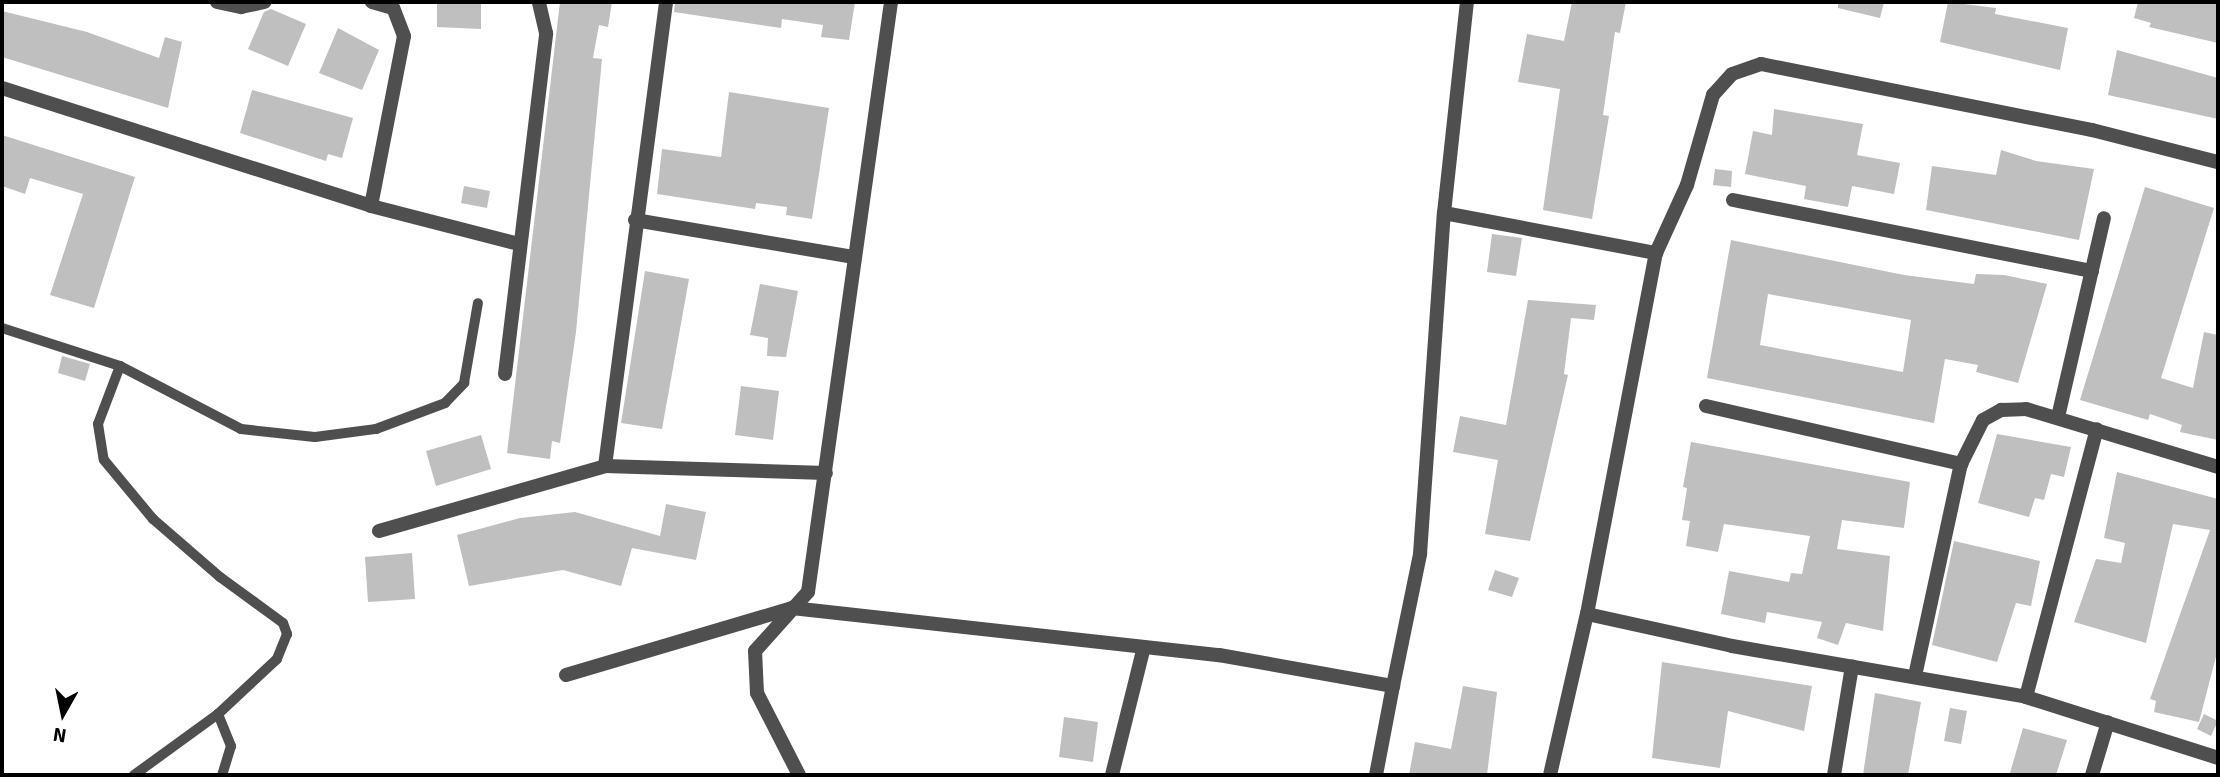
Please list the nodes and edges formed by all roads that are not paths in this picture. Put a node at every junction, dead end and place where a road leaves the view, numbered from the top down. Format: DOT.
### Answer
graph roads {
  1 [pos="217,2"];
  2 [pos="264,2"];
  3 [pos="372,2"];
  4 [pos="539,2"];
  5 [pos="666,2"];
  6 [pos="891,2"];
  7 [pos="1466,2"];
  8 [pos="2,88"];
  9 [pos="2218,162"];
  10 [pos="1733,200"];
  11 [pos="371,206"];
  12 [pos="1444,213"];
  13 [pos="2104,218"];
  14 [pos="635,220"];
  15 [pos="519,244"];
  16 [pos="1656,253"];
  17 [pos="852,257"];
  18 [pos="2092,271"];
  19 [pos="478,303"];
  20 [pos="2,328"];
  21 [pos="120,366"];
  22 [pos="505,374"];
  23 [pos="1706,406"];
  24 [pos="2057,417"];
  25 [pos="2097,429"];
  26 [pos="1961,464"];
  27 [pos="605,466"];
  28 [pos="2218,467"];
  29 [pos="827,472"];
  30 [pos="379,531"];
  31 [pos="792,608"];
  32 [pos="1587,614"];
  33 [pos="1144,647"];
  34 [pos="1852,666"];
  35 [pos="566,675"];
  36 [pos="1915,676"];
  37 [pos="1393,686"];
  38 [pos="2026,697"];
  39 [pos="218,714"];
  40 [pos="2108,722"];
  41 [pos="2218,758"];
  42 [pos="134,775"];
  43 [pos="222,775"];
  44 [pos="799,775"];
  45 [pos="1112,775"];
  46 [pos="1376,775"];
  47 [pos="1550,775"];
  48 [pos="1833,775"];
  49 [pos="2092,775"];
  1 -- 2 [label="street"];
  3 -- 11 [label="street"];
  4 -- 15 [label="street"];
  5 -- 14 [label="street"];
  6 -- 17 [label="street"];
  7 -- 12 [label="street"];
  8 -- 11 [label="street"];
  9 -- 16 [label="street"];
  10 -- 18 [label="street"];
  11 -- 15 [label="street"];
  12 -- 16 [label="street"];
  12 -- 37 [label="street"];
  13 -- 18 [label="street"];
  14 -- 17 [label="street"];
  14 -- 27 [label="street"];
  15 -- 22 [label="street"];
  16 -- 32 [label="street"];
  17 -- 29 [label="street"];
  18 -- 24 [label="street"];
  19 -- 21 [label="lane"];
  20 -- 21 [label="lane"];
  21 -- 39 [label="lane"];
  23 -- 26 [label="street"];
  24 -- 25 [label="street"];
  24 -- 26 [label="street"];
  25 -- 28 [label="street"];
  25 -- 38 [label="street"];
  26 -- 36 [label="street"];
  27 -- 29 [label="street"];
  27 -- 30 [label="street"];
  29 -- 31 [label="street"];
  31 -- 33 [label="street"];
  31 -- 35 [label="street"];
  31 -- 44 [label="street"];
  32 -- 34 [label="street"];
  32 -- 47 [label="street"];
  33 -- 37 [label="street"];
  33 -- 45 [label="street"];
  34 -- 36 [label="street"];
  34 -- 48 [label="street"];
  36 -- 38 [label="street"];
  37 -- 46 [label="street"];
  38 -- 40 [label="street"];
  39 -- 42 [label="lane"];
  39 -- 43 [label="lane"];
  40 -- 41 [label="street"];
  40 -- 49 [label="street"];
}
